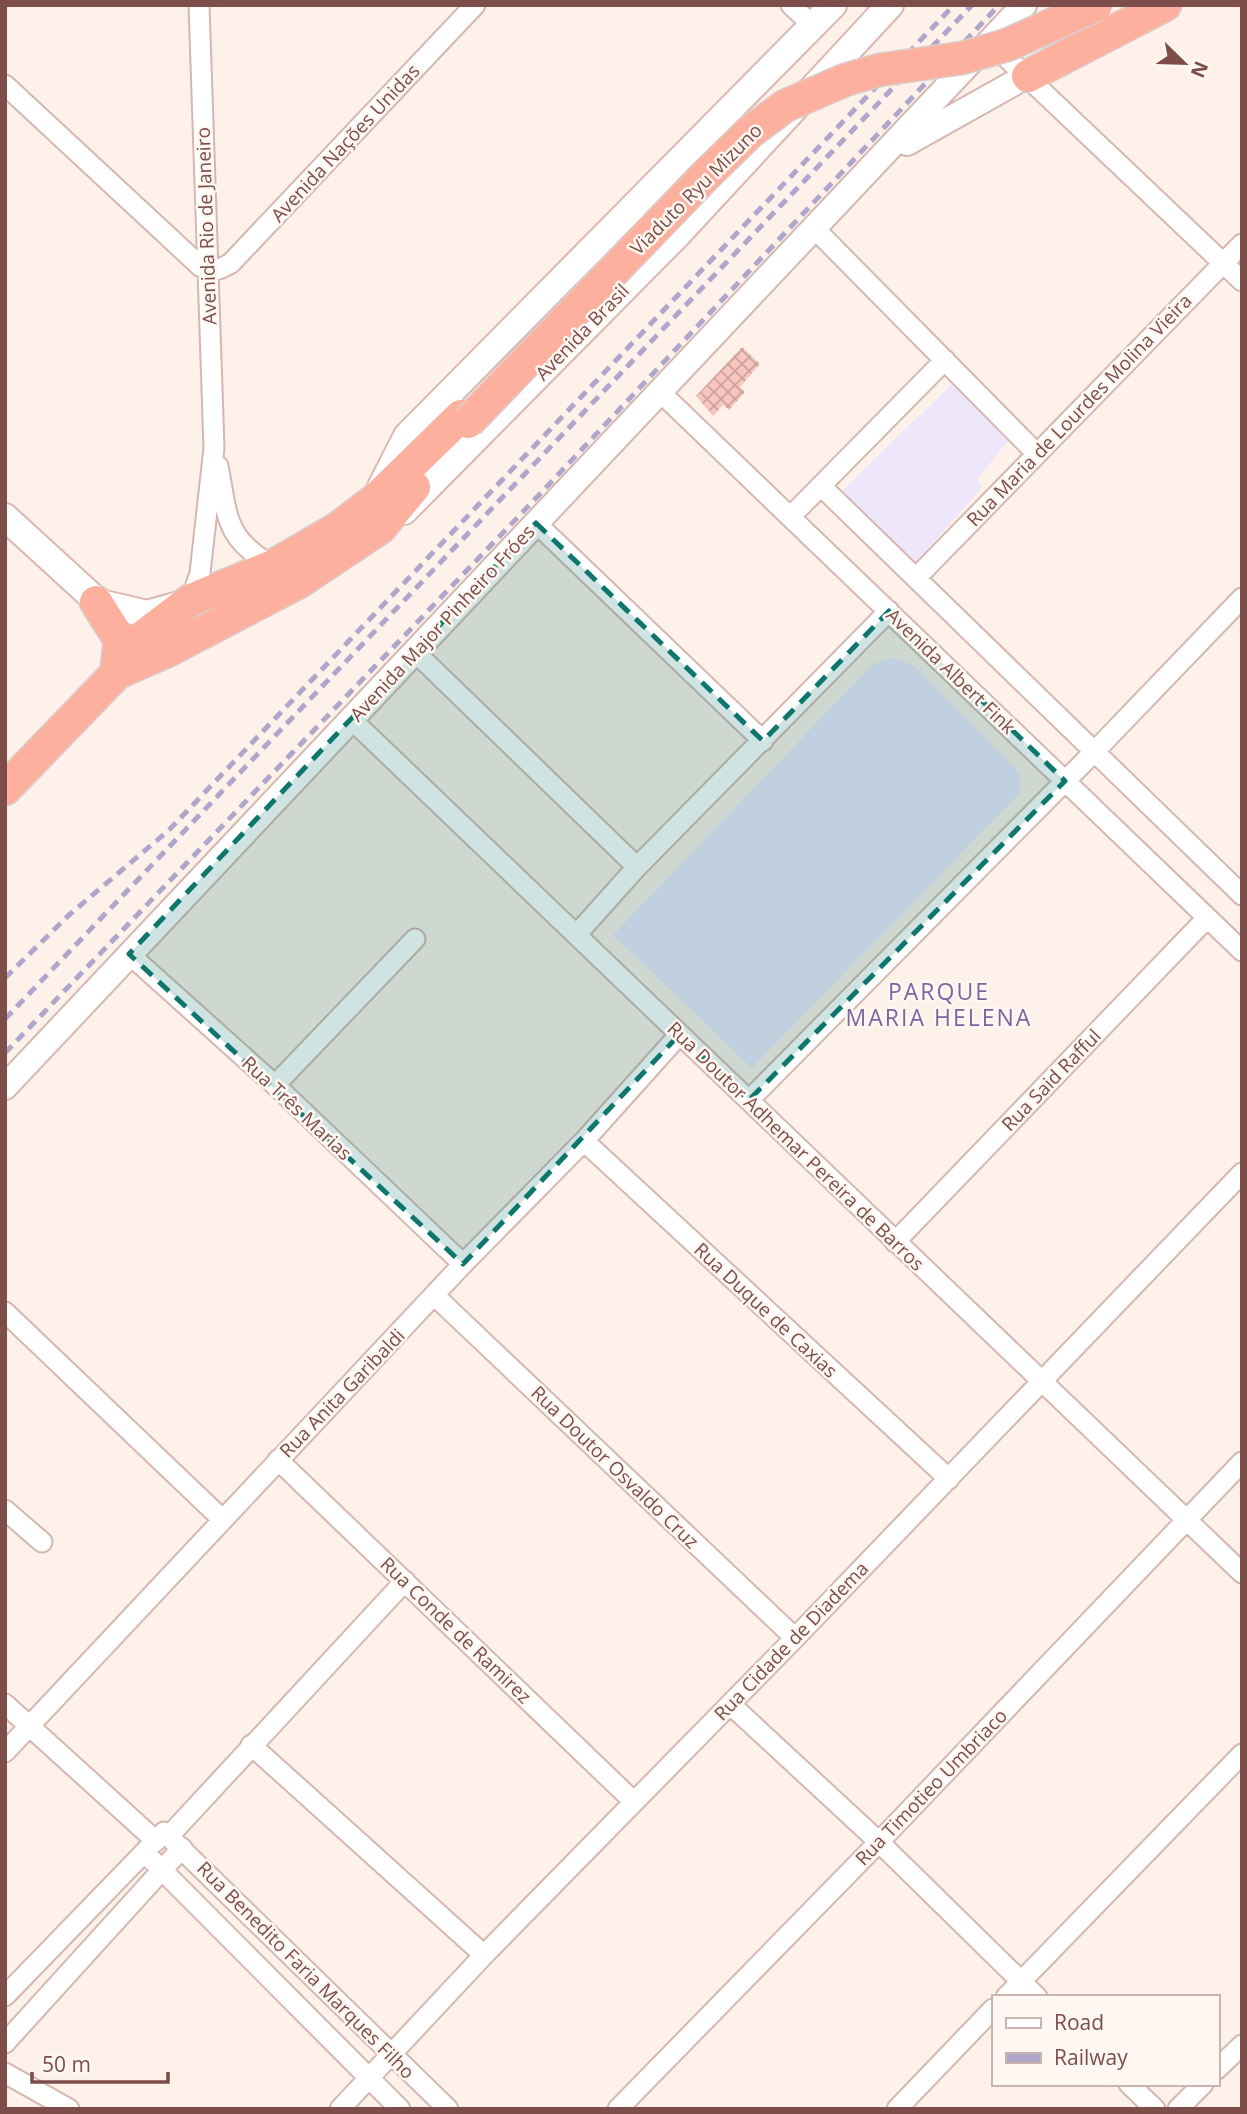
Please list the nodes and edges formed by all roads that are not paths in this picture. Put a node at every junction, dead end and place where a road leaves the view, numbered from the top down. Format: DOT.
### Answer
graph roads {
  1 [pos="199,5"];
  2 [pos="475,5"];
  3 [pos="791,5"];
  4 [pos="833,5"];
  5 [pos="845,5"];
  6 [pos="890,5"];
  7 [pos="1024,5"];
  8 [pos="1072,5"];
  9 [pos="1096,5"];
  10 [pos="1165,5"];
  11 [pos="808,31"];
  12 [pos="865,32"];
  13 [pos="990,41"];
  14 [pos="970,62"];
  15 [pos="835,64"];
  16 [pos="1021,80"];
  17 [pos="5,85"];
  18 [pos="880,160"];
  19 [pos="815,229"];
  20 [pos="1242,244"];
  21 [pos="1222,261"];
  22 [pos="208,271"];
  23 [pos="1242,281"];
  24 [pos="945,360"];
  25 [pos="659,391"];
  26 [pos="464,419"];
  27 [pos="214,447"];
  28 [pos="1037,453"];
  29 [pos="821,486"];
  30 [pos="377,514"];
  31 [pos="5,517"];
  32 [pos="790,517"];
  33 [pos="536,523"];
  34 [pos="273,566"];
  35 [pos="916,578"];
  36 [pos="1242,598"];
  37 [pos="191,600"];
  38 [pos="96,602"];
  39 [pos="889,611"];
  40 [pos="154,645"];
  41 [pos="416,653"];
  42 [pos="116,674"];
  43 [pos="351,719"];
  44 [pos="763,741"];
  45 [pos="1095,751"];
  46 [pos="1065,780"];
  47 [pos="5,789"];
  48 [pos="638,867"];
  49 [pos="1240,890"];
  50 [pos="1207,918"];
  51 [pos="578,934"];
  52 [pos="415,939"];
  53 [pos="1242,951"];
  54 [pos="129,954"];
  55 [pos="679,1035"];
  56 [pos="275,1086"];
  57 [pos="5,1087"];
  58 [pos="749,1100"];
  59 [pos="584,1141"];
  60 [pos="1242,1173"];
  61 [pos="895,1242"];
  62 [pos="463,1264"];
  63 [pos="435,1296"];
  64 [pos="8,1319"];
  65 [pos="1043,1380"];
  66 [pos="278,1460"];
  67 [pos="1242,1462"];
  68 [pos="949,1479"];
  69 [pos="5,1510"];
  70 [pos="222,1520"];
  71 [pos="1186,1521"];
  72 [pos="42,1542"];
  73 [pos="1242,1573"];
  74 [pos="405,1581"];
  75 [pos="795,1638"];
  76 [pos="5,1704"];
  77 [pos="730,1704"];
  78 [pos="30,1725"];
  79 [pos="251,1745"];
  80 [pos="5,1752"];
  81 [pos="1242,1754"];
  82 [pos="634,1801"];
  83 [pos="163,1842"];
  84 [pos="879,1842"];
  85 [pos="160,1869"];
  86 [pos="484,1955"];
  87 [pos="1020,1981"];
  88 [pos="1008,1995"];
  89 [pos="1035,1995"];
  90 [pos="5,1996"];
  91 [pos="992,2010"];
  92 [pos="5,2043"];
  93 [pos="1242,2045"];
  94 [pos="392,2057"];
  95 [pos="1219,2068"];
  96 [pos="5,2073"];
  97 [pos="369,2079"];
  98 [pos="1131,2086"];
  99 [pos="1201,2086"];
  100 [pos="69,2109"];
  101 [pos="341,2109"];
  102 [pos="400,2109"];
  103 [pos="448,2109"];
  104 [pos="618,2109"];
  105 [pos="897,2109"];
  106 [pos="1155,2109"];
  107 [pos="1178,2109"];
  1 -- 22 [label="street, Avenida Rio de Janeiro"];
  2 -- 22 [label="street, Avenida Nações Unidas"];
  3 -- 11 [label="street"];
  4 -- 11 [label="main road, Avenida Brasil"];
  5 -- 12 [label="main road"];
  6 -- 12 [label="main road, Avenida Brasil"];
  7 -- 13 [label="street, Avenida Major Pinheiro Fróes"];
  8 -- 26 [label="highway, Viaduto Ryu Mizuno"];
  9 -- 26 [label="highway, Viaduto Ryu Mizuno, bridge"];
  10 -- 16 [label="highway"];
  11 -- 15 [label="main road"];
  11 -- 30 [label="main road, Avenida Brasil"];
  12 -- 15 [label="main road, Avenida Brasil"];
  13 -- 14 [label="street, Avenida Major Pinheiro Fróes"];
  13 -- 16 [label="street"];
  14 -- 16 [label="street"];
  14 -- 18 [label="street, Avenida Major Pinheiro Fróes"];
  15 -- 30 [label="main road, Avenida Brasil"];
  16 -- 18 [label="street, Avenida Major Pinheiro Fróes"];
  16 -- 21 [label="street"];
  17 -- 22 [label="street"];
  18 -- 19 [label="street, Avenida Major Pinheiro Fróes"];
  19 -- 24 [label="street"];
  19 -- 25 [label="street, Avenida Major Pinheiro Fróes"];
  20 -- 21 [label="street, Rua Maria de Lourdes Molina Vieira"];
  21 -- 23 [label="street"];
  21 -- 28 [label="street, Rua Maria de Lourdes Molina Vieira"];
  22 -- 27 [label="street, Avenida Rio de Janeiro"];
  24 -- 28 [label="street"];
  24 -- 29 [label="street"];
  25 -- 32 [label="street, Avenida Albert Fink"];
  25 -- 33 [label="street, Avenida Major Pinheiro Fróes"];
  26 -- 30 [label="highway, Avenida Brasil"];
  27 -- 34 [label="street, Avenida Rio de Janeiro"];
  27 -- 37 [label="street, Avenida Rio de Janeiro"];
  28 -- 35 [label="street, Rua Maria de Lourdes Molina Vieira"];
  29 -- 32 [label="street"];
  29 -- 35 [label="street"];
  30 -- 34 [label="highway, Avenida Brasil"];
  30 -- 40 [label="highway, Avenida Brasil"];
  31 -- 38 [label="main road"];
  32 -- 39 [label="street, Avenida Albert Fink"];
  33 -- 41 [label="street, Avenida Major Pinheiro Fróes"];
  33 -- 44 [label="street"];
  34 -- 37 [label="highway, Avenida Brasil"];
  35 -- 45 [label="street"];
  36 -- 45 [label="street"];
  37 -- 38 [label="main road"];
  37 -- 40 [label="highway, Avenida Brasil"];
  38 -- 40 [label="main road"];
  38 -- 42 [label="highway"];
  39 -- 44 [label="street"];
  39 -- 46 [label="street, Avenida Albert Fink"];
  40 -- 42 [label="highway, Avenida Brasil"];
  41 -- 43 [label="street, Avenida Major Pinheiro Fróes"];
  41 -- 48 [label="street"];
  42 -- 47 [label="highway"];
  43 -- 51 [label="street, Rua Doutor Adhemar Pereira de Barros"];
  43 -- 54 [label="street, Avenida Major Pinheiro Fróes"];
  44 -- 48 [label="street"];
  45 -- 46 [label="street"];
  45 -- 49 [label="street"];
  46 -- 50 [label="street, Avenida Albert Fink"];
  46 -- 58 [label="street"];
  48 -- 51 [label="street"];
  50 -- 53 [label="street, Avenida Albert Fink"];
  50 -- 61 [label="street, Rua Said Rafful"];
  51 -- 55 [label="street, Rua Doutor Adhemar Pereira de Barros"];
  52 -- 56 [label="street"];
  54 -- 56 [label="street, Rua Três Marias"];
  54 -- 57 [label="street, Avenida Major Pinheiro Fróes"];
  55 -- 58 [label="street, Rua Doutor Adhemar Pereira de Barros"];
  55 -- 59 [label="street, Rua Anita Garibaldi"];
  56 -- 62 [label="street, Rua Três Marias"];
  58 -- 61 [label="street, Rua Doutor Adhemar Pereira de Barros"];
  59 -- 62 [label="street, Rua Anita Garibaldi"];
  59 -- 68 [label="street, Rua Duque de Caxias"];
  60 -- 65 [label="street, Rua Cidade de Diadema"];
  61 -- 65 [label="street, Rua Doutor Adhemar Pereira de Barros"];
  62 -- 63 [label="street, Rua Anita Garibaldi"];
  63 -- 66 [label="street, Rua Anita Garibaldi"];
  63 -- 75 [label="street, Rua Doutor Osvaldo Cruz"];
  64 -- 70 [label="street"];
  65 -- 68 [label="street, Rua Cidade de Diadema"];
  65 -- 71 [label="street, Rua Doutor Adhemar Pereira de Barros"];
  66 -- 70 [label="street, Rua Anita Garibaldi"];
  66 -- 74 [label="street, Rua Conde de Ramirez"];
  67 -- 71 [label="street, Rua Timotieo Umbriaco"];
  68 -- 75 [label="street, Rua Cidade de Diadema"];
  69 -- 72 [label="street"];
  70 -- 78 [label="street, Rua Anita Garibaldi"];
  71 -- 73 [label="street, Rua Doutor Adhemar Pereira de Barros"];
  71 -- 84 [label="street, Rua Timotieo Umbriaco"];
  74 -- 79 [label="street"];
  74 -- 82 [label="street, Rua Conde de Ramirez"];
  75 -- 77 [label="street, Rua Cidade de Diadema"];
  76 -- 78 [label="street"];
  77 -- 82 [label="street, Rua Cidade de Diadema"];
  77 -- 84 [label="street"];
  78 -- 80 [label="street, Rua Anita Garibaldi"];
  78 -- 83 [label="street"];
  79 -- 83 [label="street"];
  79 -- 86 [label="street"];
  81 -- 87 [label="street"];
  82 -- 86 [label="street, Rua Cidade de Diadema"];
  83 -- 85 [label="street"];
  83 -- 85 [label="street, Rua Benedito Faria Marques Filho"];
  83 -- 90 [label="street"];
  83 -- 94 [label="street, Rua Benedito Faria Marques Filho"];
  84 -- 87 [label="street"];
  84 -- 104 [label="street, Rua Timotieo Umbriaco"];
  85 -- 92 [label="street"];
  85 -- 97 [label="street, Rua Benedito Faria Marques Filho"];
  86 -- 94 [label="street, Rua Cidade de Diadema"];
  87 -- 88 [label="street"];
  87 -- 89 [label="street"];
  91 -- 105 [label="street"];
  93 -- 95 [label="street"];
  94 -- 97 [label="street, Rua Cidade de Diadema"];
  94 -- 103 [label="street, Rua Benedito Faria Marques Filho"];
  96 -- 100 [label="street"];
  97 -- 101 [label="street, Rua Cidade de Diadema"];
  97 -- 102 [label="street, Rua Benedito Faria Marques Filho"];
  98 -- 106 [label="street"];
  99 -- 107 [label="street"];
}
